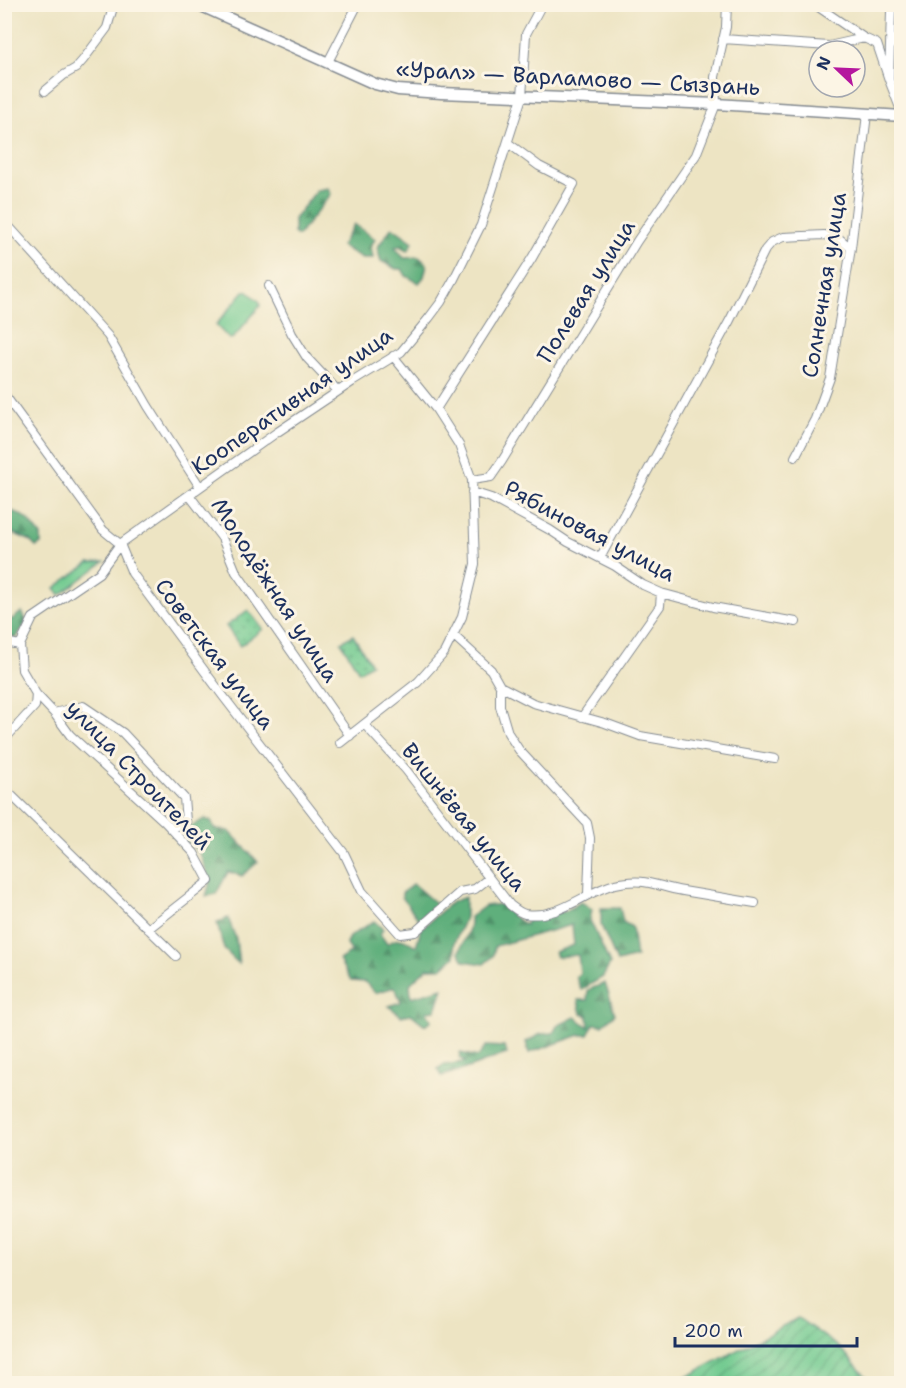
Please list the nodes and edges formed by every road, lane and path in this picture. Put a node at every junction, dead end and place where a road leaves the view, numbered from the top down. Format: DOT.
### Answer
graph roads {
  1 [pos="114,4"];
  2 [pos="197,4"];
  3 [pos="358,4"];
  4 [pos="542,4"];
  5 [pos="727,4"];
  6 [pos="814,4"];
  7 [pos="894,4"];
  8 [pos="864,38"];
  9 [pos="723,39"];
  10 [pos="328,62"];
  11 [pos="889,80"];
  12 [pos="45,91"];
  13 [pos="522,97"];
  14 [pos="716,104"];
  15 [pos="867,114"];
  16 [pos="902,114"];
  17 [pos="508,143"];
  18 [pos="4,220"];
  19 [pos="851,248"];
  20 [pos="269,286"];
  21 [pos="393,356"];
  22 [pos="338,391"];
  23 [pos="4,394"];
  24 [pos="436,409"];
  25 [pos="795,457"];
  26 [pos="472,480"];
  27 [pos="200,487"];
  28 [pos="472,492"];
  29 [pos="189,495"];
  30 [pos="120,544"];
  31 [pos="600,558"];
  32 [pos="661,593"];
  33 [pos="796,622"];
  34 [pos="453,635"];
  35 [pos="4,642"];
  36 [pos="20,645"];
  37 [pos="500,686"];
  38 [pos="36,694"];
  39 [pos="54,713"];
  40 [pos="582,717"];
  41 [pos="365,725"];
  42 [pos="350,736"];
  43 [pos="4,740"];
  44 [pos="340,743"];
  45 [pos="775,759"];
  46 [pos="4,788"];
  47 [pos="171,829"];
  48 [pos="489,878"];
  49 [pos="588,894"];
  50 [pos="755,903"];
  51 [pos="148,929"];
  52 [pos="176,956"];
  1 -- 12 [label="street"];
  2 -- 10 [label="main road, «Урал» — Варламово — Сызрань"];
  3 -- 10 [label="street"];
  4 -- 13 [label="street, Кооперативная улица"];
  5 -- 9 [label="street"];
  6 -- 8 [label="street"];
  7 -- 11 [label="street"];
  8 -- 9 [label="street"];
  8 -- 11 [label="street"];
  9 -- 14 [label="street"];
  10 -- 13 [label="main road, «Урал» — Варламово — Сызрань"];
  11 -- 16 [label="street"];
  13 -- 14 [label="main road, «Урал» — Варламово — Сызрань"];
  13 -- 17 [label="street, Кооперативная улица"];
  14 -- 15 [label="main road, «Урал» — Варламово — Сызрань"];
  14 -- 26 [label="street, Полевая улица"];
  15 -- 16 [label="main road, «Урал» — Варламово — Сызрань"];
  15 -- 19 [label="street, Солнечная улица"];
  17 -- 21 [label="street, Кооперативная улица"];
  17 -- 24 [label="street"];
  18 -- 27 [label="street"];
  19 -- 25 [label="street, Солнечная улица"];
  19 -- 31 [label="street"];
  20 -- 22 [label="street"];
  21 -- 22 [label="street, Кооперативная улица"];
  21 -- 24 [label="street"];
  22 -- 27 [label="street, Кооперативная улица"];
  23 -- 30 [label="street, Советская улица"];
  24 -- 26 [label="street"];
  26 -- 28 [label="street"];
  27 -- 29 [label="street, Кооперативная улица"];
  28 -- 31 [label="street, Рябиновая улица"];
  28 -- 34 [label="street"];
  29 -- 30 [label="street, Кооперативная улица"];
  29 -- 42 [label="street, Молодёжная улица"];
  30 -- 36 [label="street, Кооперативная улица"];
  30 -- 48 [label="street, Советская улица"];
  31 -- 32 [label="street, Рябиновая улица"];
  32 -- 33 [label="street, Рябиновая улица"];
  32 -- 40 [label="street"];
  34 -- 37 [label="street"];
  34 -- 41 [label="street"];
  35 -- 36 [label="street"];
  36 -- 38 [label="street, улица Строителей"];
  37 -- 40 [label="street"];
  37 -- 49 [label="street"];
  38 -- 39 [label="street, улица Строителей"];
  38 -- 43 [label="street"];
  39 -- 47 [label="street, улица Строителей"];
  39 -- 47 [label="street"];
  40 -- 45 [label="street"];
  41 -- 42 [label="street"];
  41 -- 48 [label="street, Вишнёвая улица"];
  42 -- 44 [label="street"];
  46 -- 51 [label="street"];
  47 -- 51 [label="street, улица Строителей"];
  48 -- 49 [label="street, Вишнёвая улица"];
  49 -- 50 [label="street"];
  51 -- 52 [label="street"];
}
